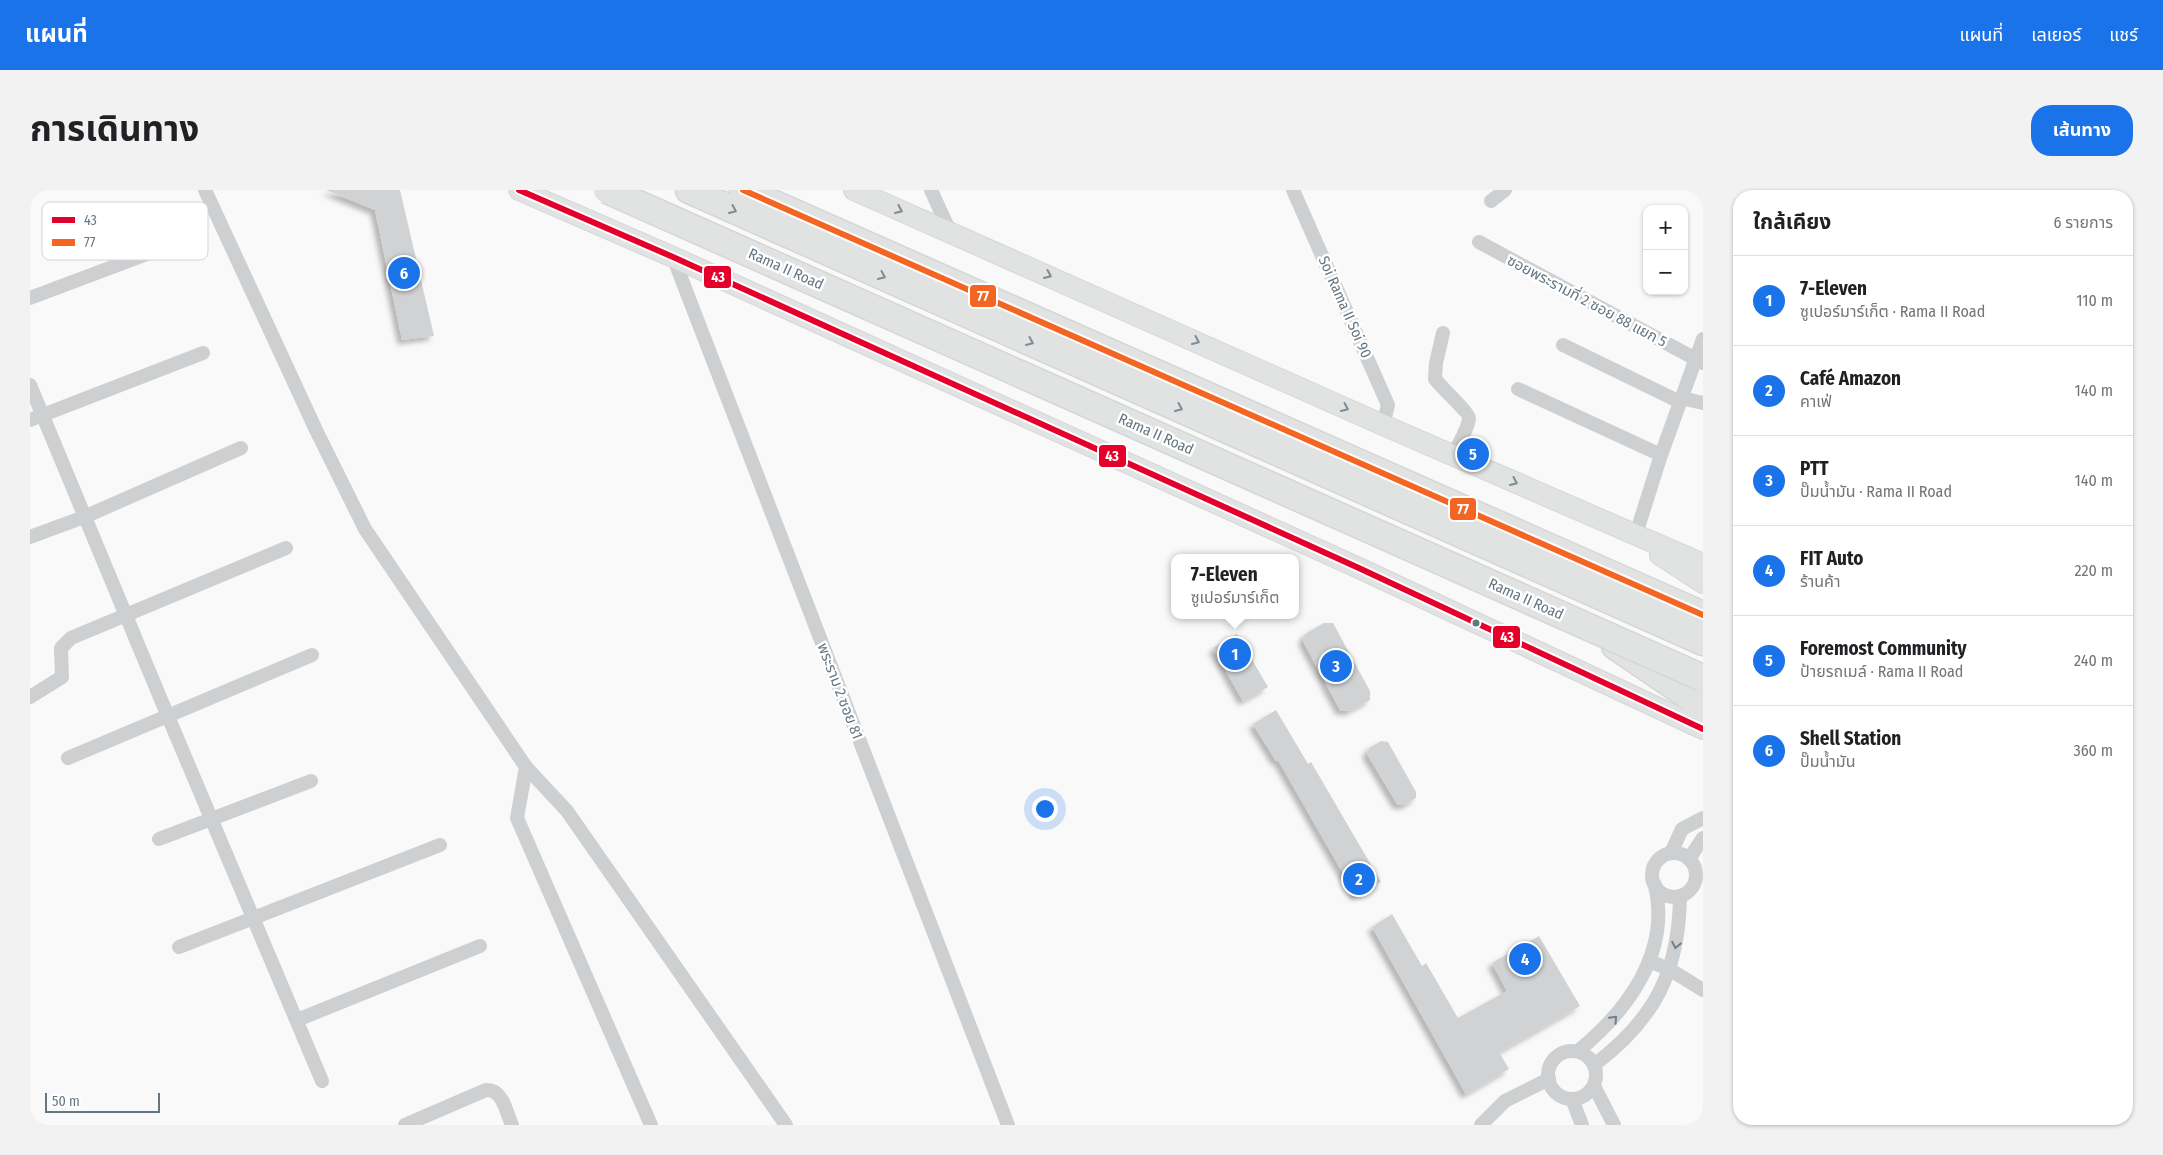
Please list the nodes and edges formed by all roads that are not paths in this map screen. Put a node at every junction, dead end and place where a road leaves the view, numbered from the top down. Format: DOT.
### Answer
graph roads {
  1 [pos="205,190"];
  2 [pos="518,190"];
  3 [pos="608,190"];
  4 [pos="689,190"];
  5 [pos="744,190"];
  6 [pos="854,190"];
  7 [pos="932,190"];
  8 [pos="1505,190"];
  9 [pos="1296,191"];
  10 [pos="1491,201"];
  11 [pos="950,232"];
  12 [pos="1478,242"];
  13 [pos="673,257"];
  14 [pos="131,260"];
  15 [pos="30,298"];
  16 [pos="1443,333"];
  17 [pos="1703,339"];
  18 [pos="1563,345"];
  19 [pos="203,353"];
  20 [pos="1700,361"];
  21 [pos="30,385"];
  22 [pos="1518,389"];
  23 [pos="1680,400"];
  24 [pos="1703,403"];
  25 [pos="36,418"];
  26 [pos="1384,425"];
  27 [pos="241,448"];
  28 [pos="1662,455"];
  29 [pos="1453,456"];
  30 [pos="84,517"];
  31 [pos="1610,524"];
  32 [pos="1636,534"];
  33 [pos="30,537"];
  34 [pos="286,548"];
  35 [pos="1703,564"];
  36 [pos="1601,570"];
  37 [pos="1703,583"];
  38 [pos="1703,604"];
  39 [pos="126,614"];
  40 [pos="1703,615"];
  41 [pos="1580,623"];
  42 [pos="1703,642"];
  43 [pos="312,655"];
  44 [pos="1560,662"];
  45 [pos="1703,678"];
  46 [pos="30,697"];
  47 [pos="1703,706"];
  48 [pos="167,714"];
  49 [pos="1703,714"];
  50 [pos="1703,729"];
  51 [pos="68,758"];
  52 [pos="526,767"];
  53 [pos="311,781"];
  54 [pos="1703,818"];
  55 [pos="212,820"];
  56 [pos="1703,838"];
  57 [pos="159,839"];
  58 [pos="440,845"];
  59 [pos="1671,853"];
  60 [pos="1689,859"];
  61 [pos="1655,886"];
  62 [pos="1680,896"];
  63 [pos="254,918"];
  64 [pos="480,946"];
  65 [pos="179,947"];
  66 [pos="1649,960"];
  67 [pos="1669,969"];
  68 [pos="1703,990"];
  69 [pos="297,1020"];
  70 [pos="1578,1051"];
  71 [pos="1594,1064"];
  72 [pos="1549,1079"];
  73 [pos="322,1081"];
  74 [pos="1594,1086"];
  75 [pos="1572,1099"];
  76 [pos="406,1125"];
  77 [pos="512,1125"];
  78 [pos="651,1125"];
  79 [pos="786,1125"];
  80 [pos="1008,1125"];
  81 [pos="1481,1125"];
  82 [pos="1582,1125"];
  83 [pos="1614,1125"];
  1 -- 52 [label="street"];
  2 -- 13 [label="main road"];
  3 -- 41 [label="highway, Rama II Road"];
  3 -- 45 [label="highway, bridge"];
  4 -- 42 [label="highway, one-way"];
  5 -- 36 [label="highway"];
  6 -- 11 [label="main road, one-way"];
  7 -- 11 [label="street"];
  8 -- 10 [label="street"];
  9 -- 26 [label="street, Soi Rama II Soi 90"];
  11 -- 26 [label="main road, one-way"];
  12 -- 20 [label="street, ซอยพระรามที่ 2 ซอย 88 แยก 5"];
  13 -- 44 [label="main road"];
  13 -- 80 [label="street, พระราม 2 ซอย 81"];
  14 -- 15 [label="street"];
  16 -- 29 [label="street"];
  17 -- 20 [label="street"];
  18 -- 23 [label="street"];
  19 -- 25 [label="street"];
  20 -- 23 [label="street"];
  21 -- 25 [label="street"];
  22 -- 28 [label="street"];
  23 -- 24 [label="street"];
  23 -- 28 [label="street"];
  25 -- 30 [label="street"];
  26 -- 29 [label="main road"];
  27 -- 30 [label="street"];
  28 -- 32 [label="street"];
  29 -- 31 [label="main road, one-way"];
  30 -- 33 [label="street"];
  30 -- 39 [label="street"];
  31 -- 32 [label="main road"];
  31 -- 37 [label="main road"];
  32 -- 35 [label="main road"];
  34 -- 39 [label="street"];
  36 -- 38 [label="highway"];
  36 -- 40 [label="highway"];
  39 -- 46 [label="street"];
  39 -- 48 [label="street"];
  41 -- 45 [label="highway, Rama II Road"];
  41 -- 47 [label="highway"];
  43 -- 48 [label="street"];
  44 -- 49 [label="main road"];
  44 -- 50 [label="main road"];
  48 -- 51 [label="street"];
  48 -- 55 [label="street"];
  52 -- 78 [label="street"];
  52 -- 79 [label="street"];
  53 -- 55 [label="street"];
  54 -- 59 [label="street"];
  55 -- 57 [label="street"];
  55 -- 63 [label="street"];
  56 -- 60 [label="street"];
  58 -- 63 [label="street"];
  59 -- 60 [label="street"];
  59 -- 61 [label="street"];
  60 -- 62 [label="street"];
  61 -- 62 [label="street"];
  61 -- 66 [label="street"];
  62 -- 67 [label="street, one-way"];
  63 -- 65 [label="street"];
  63 -- 69 [label="street"];
  64 -- 69 [label="street"];
  66 -- 67 [label="street"];
  70 -- 66 [label="street, one-way"];
  67 -- 68 [label="street"];
  67 -- 71 [label="street"];
  69 -- 73 [label="street"];
  70 -- 71 [label="street"];
  70 -- 72 [label="street"];
  71 -- 74 [label="street"];
  72 -- 75 [label="street"];
  72 -- 81 [label="street"];
  74 -- 75 [label="street"];
  74 -- 83 [label="street"];
  75 -- 82 [label="street"];
  76 -- 77 [label="street"];
}
